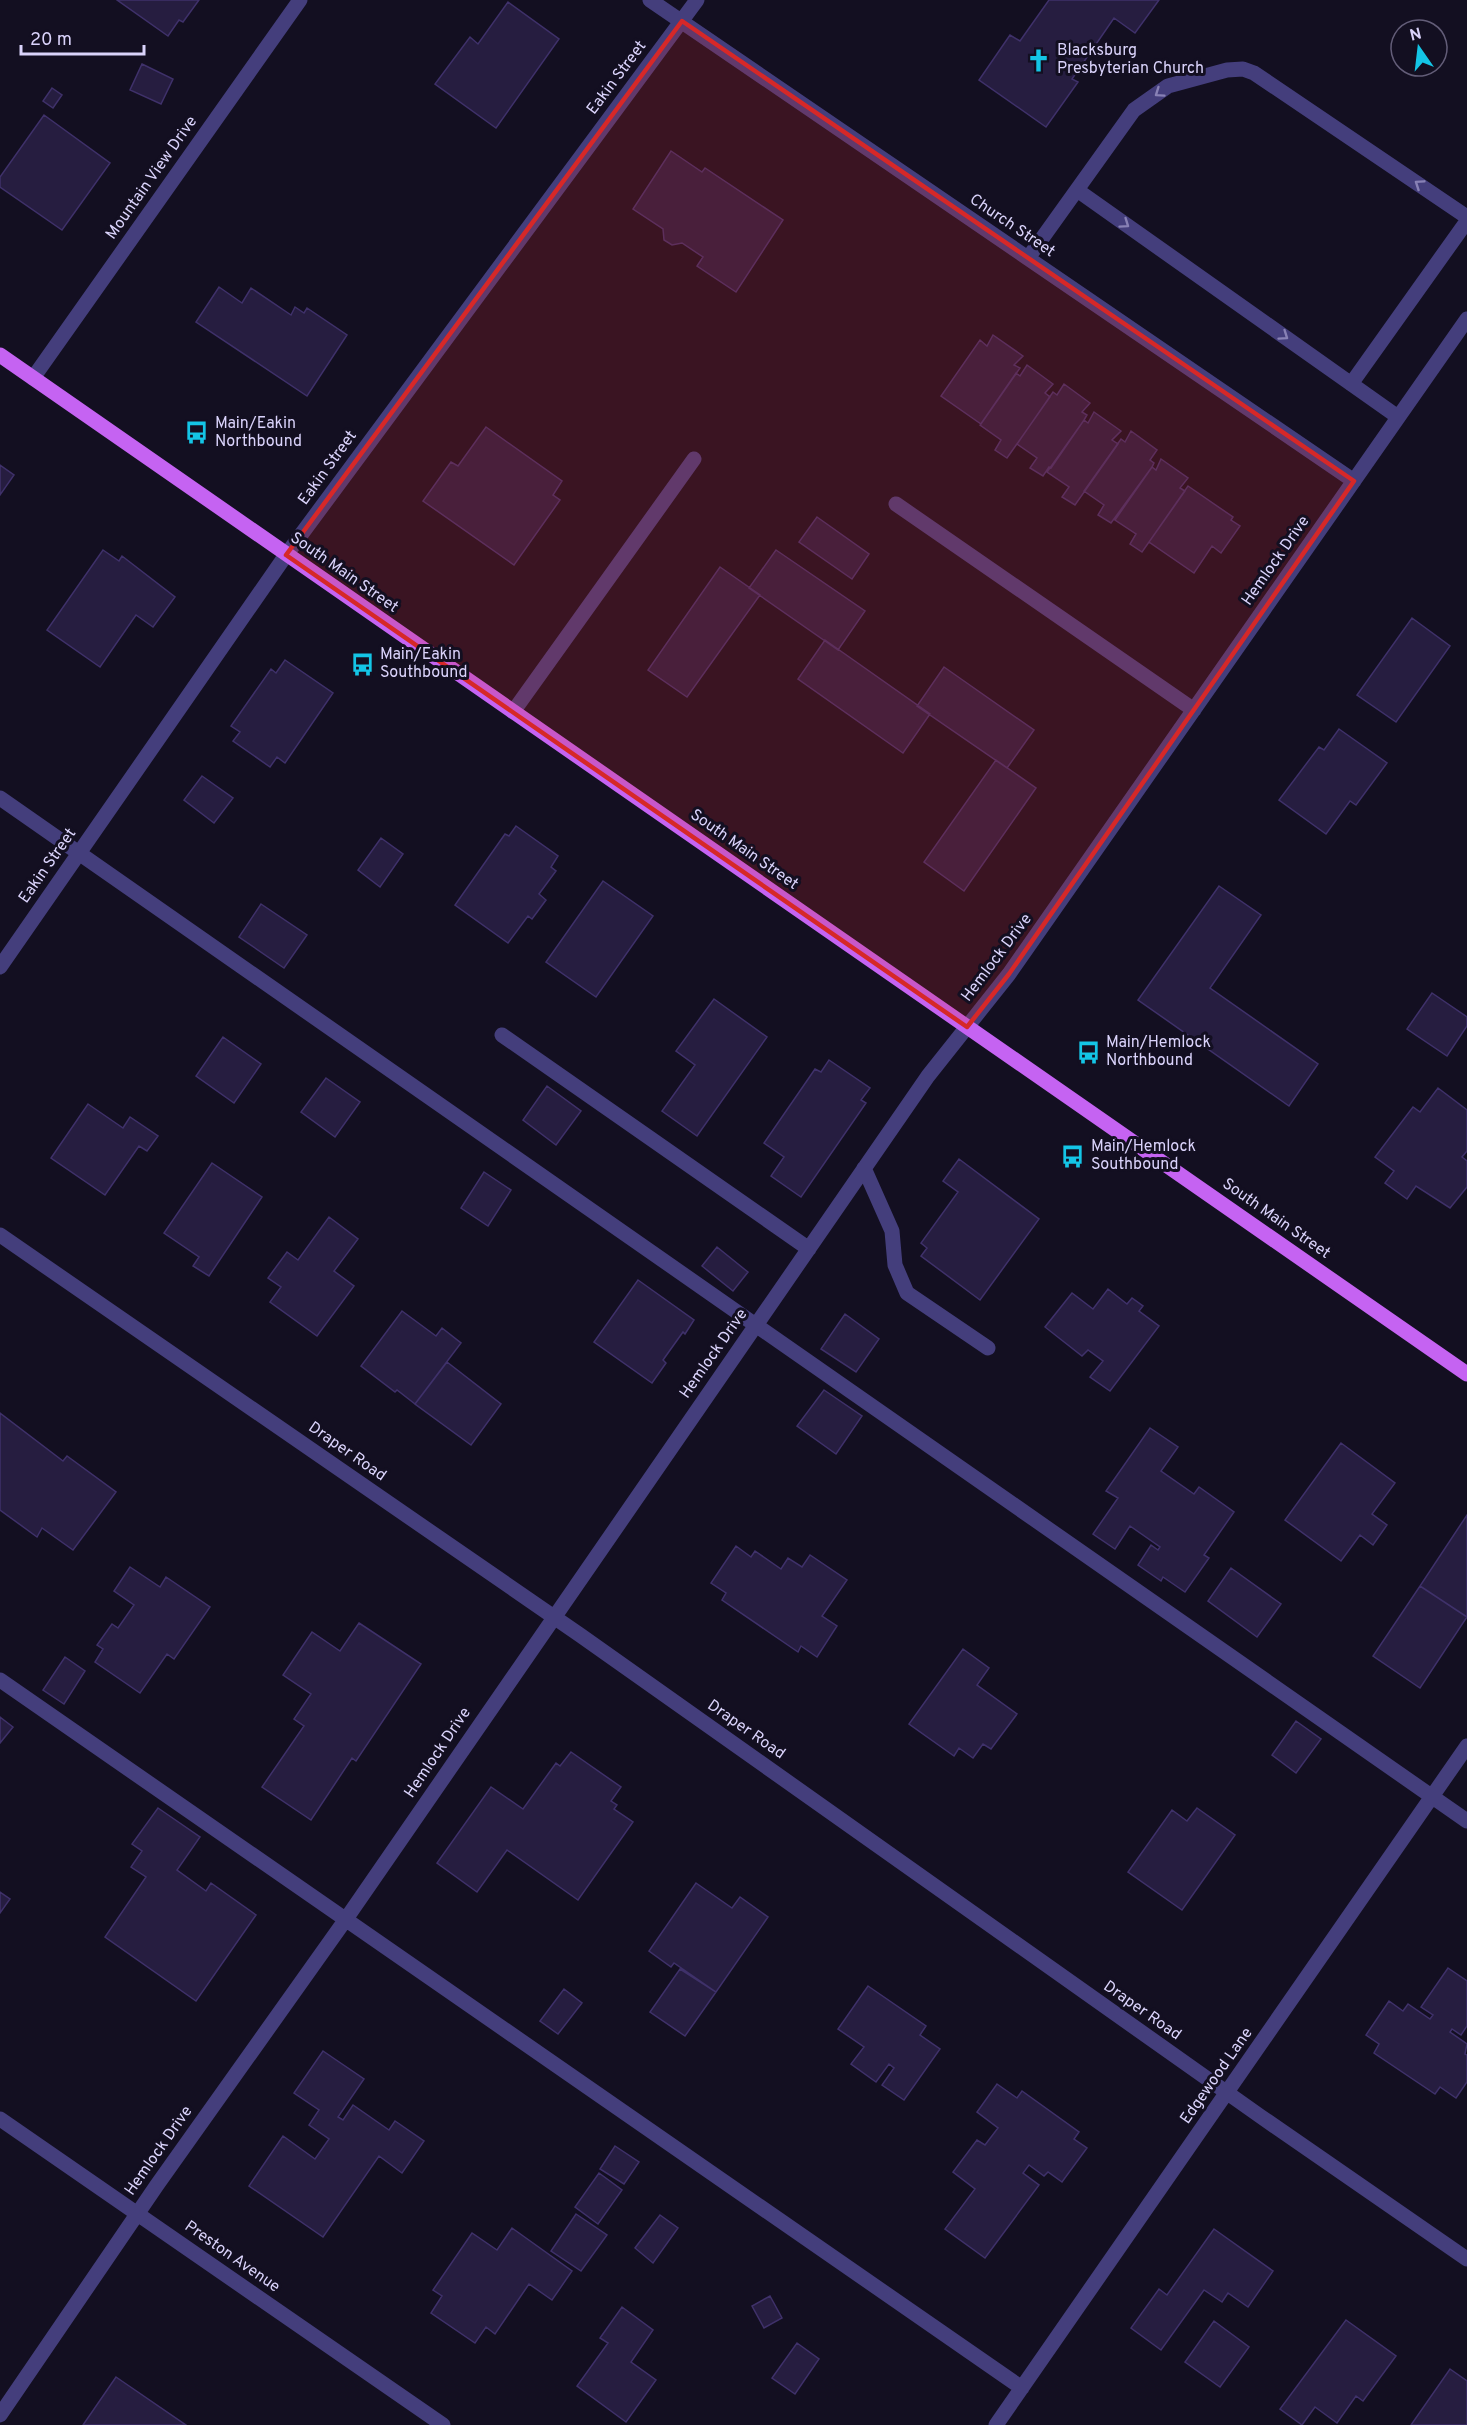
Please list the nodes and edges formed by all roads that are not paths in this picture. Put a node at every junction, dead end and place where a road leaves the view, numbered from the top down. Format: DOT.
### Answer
graph roads {
  1 [pos="300,0"];
  2 [pos="650,0"];
  3 [pos="697,0"];
  4 [pos="682,21"];
  5 [pos="1077,190"];
  6 [pos="1467,219"];
  7 [pos="1028,258"];
  8 [pos="1467,319"];
  9 [pos="0,355"];
  10 [pos="33,378"];
  11 [pos="1351,384"];
  12 [pos="1398,417"];
  13 [pos="694,459"];
  14 [pos="1354,481"];
  15 [pos="896,504"];
  16 [pos="286,555"];
  17 [pos="1194,710"];
  18 [pos="513,712"];
  19 [pos="0,798"];
  20 [pos="79,854"];
  21 [pos="0,967"];
  22 [pos="967,1027"];
  23 [pos="502,1035"];
  24 [pos="864,1168"];
  25 [pos="0,1235"];
  26 [pos="809,1249"];
  27 [pos="756,1325"];
  28 [pos="988,1348"];
  29 [pos="1467,1374"];
  30 [pos="554,1617"];
  31 [pos="0,1680"];
  32 [pos="1467,1746"];
  33 [pos="1433,1797"];
  34 [pos="1467,1821"];
  35 [pos="346,1919"];
  36 [pos="1227,2093"];
  37 [pos="0,2119"];
  38 [pos="137,2214"];
  39 [pos="1467,2259"];
  40 [pos="1022,2388"];
  41 [pos="0,2415"];
  42 [pos="443,2425"];
  43 [pos="996,2425"];
  1 -- 10 [label="street, Mountain View Drive"];
  2 -- 4 [label="street, Church Street"];
  3 -- 4 [label="street, Eakin Street"];
  4 -- 7 [label="street, Church Street"];
  4 -- 16 [label="street, Eakin Street"];
  6 -- 5 [label="street, one-way"];
  5 -- 7 [label="street"];
  5 -- 11 [label="street, one-way"];
  6 -- 11 [label="street"];
  7 -- 14 [label="street, Church Street"];
  8 -- 12 [label="street, Hemlock Drive"];
  9 -- 10 [label="main road, South Main Street"];
  10 -- 16 [label="main road, South Main Street"];
  11 -- 12 [label="street"];
  12 -- 14 [label="street, Hemlock Drive"];
  13 -- 18 [label="street"];
  14 -- 17 [label="street, Hemlock Drive"];
  15 -- 17 [label="street"];
  16 -- 18 [label="main road, South Main Street"];
  16 -- 20 [label="street, Eakin Street"];
  17 -- 22 [label="street, Hemlock Drive"];
  18 -- 22 [label="main road, South Main Street"];
  19 -- 20 [label="street"];
  20 -- 21 [label="street, Eakin Street"];
  20 -- 27 [label="street"];
  22 -- 24 [label="street, Hemlock Drive"];
  22 -- 29 [label="main road, South Main Street"];
  23 -- 26 [label="street"];
  24 -- 26 [label="street, Hemlock Drive"];
  24 -- 28 [label="street"];
  25 -- 30 [label="street, Draper Road"];
  26 -- 27 [label="street, Hemlock Drive"];
  27 -- 30 [label="street, Hemlock Drive"];
  27 -- 33 [label="street"];
  30 -- 35 [label="street, Hemlock Drive"];
  30 -- 36 [label="street, Draper Road"];
  31 -- 35 [label="street"];
  32 -- 33 [label="street, Edgewood Lane"];
  33 -- 34 [label="street"];
  33 -- 36 [label="street, Edgewood Lane"];
  35 -- 38 [label="street, Hemlock Drive"];
  35 -- 40 [label="street"];
  36 -- 39 [label="street, Draper Road"];
  36 -- 40 [label="street, Edgewood Lane"];
  37 -- 38 [label="street, Preston Avenue"];
  38 -- 41 [label="street, Hemlock Drive"];
  38 -- 42 [label="street, Preston Avenue"];
  40 -- 43 [label="street, Edgewood Lane"];
}
